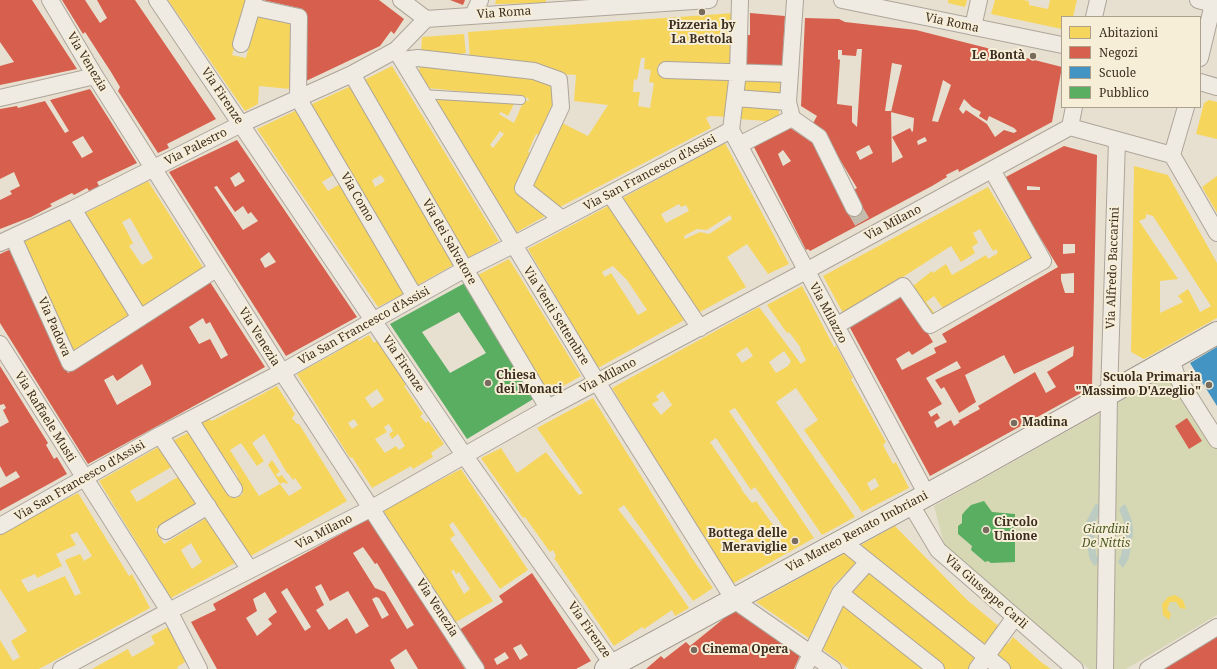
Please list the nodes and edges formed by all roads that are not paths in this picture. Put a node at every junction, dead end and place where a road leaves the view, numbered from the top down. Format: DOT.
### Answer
graph roads {
  1 [pos="50,0"];
  2 [pos="157,0"];
  3 [pos="401,0"];
  4 [pos="480,0"];
  5 [pos="709,0"];
  6 [pos="740,0"];
  7 [pos="795,0"];
  8 [pos="842,0"];
  9 [pos="979,0"];
  10 [pos="1098,0"];
  11 [pos="859,2"];
  12 [pos="253,3"];
  13 [pos="626,3"];
  14 [pos="1210,3"];
  15 [pos="473,15"];
  16 [pos="1094,16"];
  17 [pos="426,19"];
  18 [pos="973,27"];
  19 [pos="241,44"];
  20 [pos="1061,45"];
  21 [pos="1201,52"];
  22 [pos="399,55"];
  23 [pos="666,70"];
  24 [pos="738,72"];
  25 [pos="352,74"];
  26 [pos="790,74"];
  27 [pos="95,76"];
  28 [pos="1201,82"];
  29 [pos="1217,87"];
  30 [pos="422,94"];
  31 [pos="0,98"];
  32 [pos="298,98"];
  33 [pos="736,98"];
  34 [pos="521,100"];
  35 [pos="788,102"];
  36 [pos="1074,108"];
  37 [pos="1186,108"];
  38 [pos="792,118"];
  39 [pos="241,124"];
  40 [pos="1070,127"];
  41 [pos="731,130"];
  42 [pos="1117,140"];
  43 [pos="739,145"];
  44 [pos="1172,155"];
  45 [pos="154,168"];
  46 [pos="992,170"];
  47 [pos="610,194"];
  48 [pos="854,208"];
  49 [pos="73,209"];
  50 [pos="562,219"];
  51 [pos="1217,233"];
  52 [pos="7,240"];
  53 [pos="513,246"];
  54 [pos="216,269"];
  55 [pos="464,269"];
  56 [pos="806,271"];
  57 [pos="415,297"];
  58 [pos="140,318"];
  59 [pos="373,320"];
  60 [pos="836,326"];
  61 [pos="700,328"];
  62 [pos="1217,334"];
  63 [pos="0,344"];
  64 [pos="1171,359"];
  65 [pos="282,372"];
  66 [pos="597,382"];
  67 [pos="1109,395"];
  68 [pos="548,408"];
  69 [pos="190,420"];
  70 [pos="160,435"];
  71 [pos="1217,440"];
  72 [pos="464,454"];
  73 [pos="84,480"];
  74 [pos="234,489"];
  75 [pos="918,499"];
  76 [pos="208,506"];
  77 [pos="372,508"];
  78 [pos="0,526"];
  79 [pos="166,531"];
  80 [pos="841,540"];
  81 [pos="867,563"];
  82 [pos="250,570"];
  83 [pos="840,593"];
  84 [pos="734,600"];
  85 [pos="169,611"];
  86 [pos="1015,617"];
  87 [pos="1217,627"];
  88 [pos="811,653"];
  89 [pos="982,663"];
  90 [pos="610,667"];
  91 [pos="61,669"];
  92 [pos="199,669"];
  93 [pos="476,669"];
  94 [pos="804,669"];
  95 [pos="833,669"];
  96 [pos="936,669"];
  97 [pos="1002,669"];
  98 [pos="1075,669"];
  99 [pos="1105,669"];
  100 [pos="1148,669"];
  1 -- 27 [label="street, Via Venezia"];
  2 -- 39 [label="street, Via Firenze"];
  3 -- 17 [label="street"];
  4 -- 15 [label="street"];
  5 -- 13 [label="street, Via Roma"];
  6 -- 24 [label="street"];
  7 -- 26 [label="street"];
  8 -- 11 [label="street, Via Roma"];
  9 -- 18 [label="street"];
  10 -- 16 [label="street"];
  11 -- 18 [label="street, Via Roma"];
  12 -- 19 [label="street"];
  12 -- 32 [label="street"];
  13 -- 15 [label="street, Via Roma"];
  14 -- 21 [label="street"];
  15 -- 17 [label="street, Via Roma"];
  17 -- 22 [label="street, Via Palestro"];
  18 -- 20 [label="street, Via Roma"];
  22 -- 25 [label="street, Via Palestro"];
  22 -- 30 [label="street, Via Venti Settembre"];
  22 -- 50 [label="street"];
  23 -- 24 [label="street"];
  24 -- 26 [label="street"];
  24 -- 33 [label="street"];
  25 -- 32 [label="street, Via Palestro"];
  25 -- 55 [label="street, Via dei Salvatore"];
  26 -- 35 [label="street"];
  27 -- 31 [label="street"];
  27 -- 45 [label="street, Via Venezia"];
  28 -- 29 [label="street"];
  30 -- 34 [label="lane"];
  30 -- 53 [label="street, Via Venti Settembre"];
  32 -- 39 [label="street, Via Palestro"];
  32 -- 57 [label="street, Via Como"];
  33 -- 35 [label="street"];
  33 -- 41 [label="street"];
  35 -- 38 [label="street"];
  36 -- 40 [label="street"];
  37 -- 44 [label="street"];
  38 -- 43 [label="street"];
  38 -- 48 [label="street"];
  39 -- 45 [label="street, Via Palestro"];
  39 -- 59 [label="street, Via Firenze"];
  40 -- 42 [label="street"];
  40 -- 46 [label="street, Via Milano"];
  41 -- 43 [label="street, Via Milazzo"];
  41 -- 47 [label="street, Via San Francesco d'Assisi"];
  42 -- 44 [label="street"];
  42 -- 67 [label="street, Via Alfredo Baccarini"];
  43 -- 56 [label="street, Via Milazzo"];
  44 -- 51 [label="street"];
  45 -- 49 [label="street, Via Palestro"];
  45 -- 54 [label="street, Via Venezia"];
  46 -- 56 [label="street, Via Milano"];
  46 -- 60 [label="street"];
  47 -- 50 [label="street, Via San Francesco d'Assisi"];
  47 -- 61 [label="street"];
  49 -- 52 [label="street, Via Palestro"];
  49 -- 58 [label="street"];
  50 -- 53 [label="street, Via San Francesco d'Assisi"];
  52 -- 58 [label="street, Via Padova"];
  53 -- 55 [label="street, Via San Francesco d'Assisi"];
  53 -- 66 [label="street, Via Venti Settembre"];
  54 -- 58 [label="street, Via Padova"];
  54 -- 65 [label="street, Via Venezia"];
  55 -- 57 [label="street, Via San Francesco d'Assisi"];
  55 -- 68 [label="street, Via dei Salvatore"];
  56 -- 60 [label="street, Via Milazzo"];
  56 -- 61 [label="street, Via Milano"];
  57 -- 59 [label="street, Via San Francesco d'Assisi"];
  59 -- 65 [label="street, Via San Francesco d'Assisi"];
  59 -- 72 [label="street, Via Firenze"];
  60 -- 75 [label="street, Via Milazzo"];
  61 -- 66 [label="street, Via Milano"];
  62 -- 64 [label="street, Via Matteo Renato Imbriani"];
  63 -- 73 [label="street, Via Raffaele Musti"];
  64 -- 67 [label="street, Via Matteo Renato Imbriani"];
  64 -- 71 [label="street"];
  65 -- 69 [label="street, Via San Francesco d'Assisi"];
  65 -- 77 [label="street, Via Venezia"];
  66 -- 68 [label="street, Via Milano"];
  66 -- 84 [label="street, Via Venti Settembre"];
  67 -- 75 [label="street, Via Matteo Renato Imbriani"];
  67 -- 99 [label="street, Via Alfredo Baccarini"];
  68 -- 72 [label="street, Via Milano"];
  69 -- 70 [label="street, Via San Francesco d'Assisi"];
  69 -- 74 [label="street"];
  70 -- 73 [label="street, Via San Francesco d'Assisi"];
  70 -- 76 [label="street"];
  72 -- 77 [label="street, Via Milano"];
  72 -- 90 [label="street, Via Firenze"];
  73 -- 78 [label="street, Via San Francesco d'Assisi"];
  73 -- 85 [label="street, Via Raffaele Musti"];
  75 -- 80 [label="street, Via Matteo Renato Imbriani"];
  75 -- 86 [label="street, Via Giuseppe Carli"];
  76 -- 79 [label="street"];
  76 -- 82 [label="street"];
  77 -- 82 [label="street, Via Milano"];
  77 -- 93 [label="street, Via Venezia"];
  80 -- 81 [label="street"];
  80 -- 84 [label="street, Via Matteo Renato Imbriani"];
  81 -- 83 [label="street"];
  81 -- 89 [label="street"];
  82 -- 85 [label="street, Via Milano"];
  83 -- 88 [label="street"];
  83 -- 96 [label="street"];
  84 -- 88 [label="street"];
  84 -- 90 [label="street, Via Matteo Renato Imbriani"];
  85 -- 91 [label="street, Via Milano"];
  85 -- 92 [label="street, Via Raffaele Musti"];
  86 -- 89 [label="street"];
  86 -- 98 [label="street, Via Giuseppe Carli"];
  87 -- 100 [label="street"];
  88 -- 94 [label="street"];
  88 -- 95 [label="street"];
  89 -- 97 [label="street"];
}
